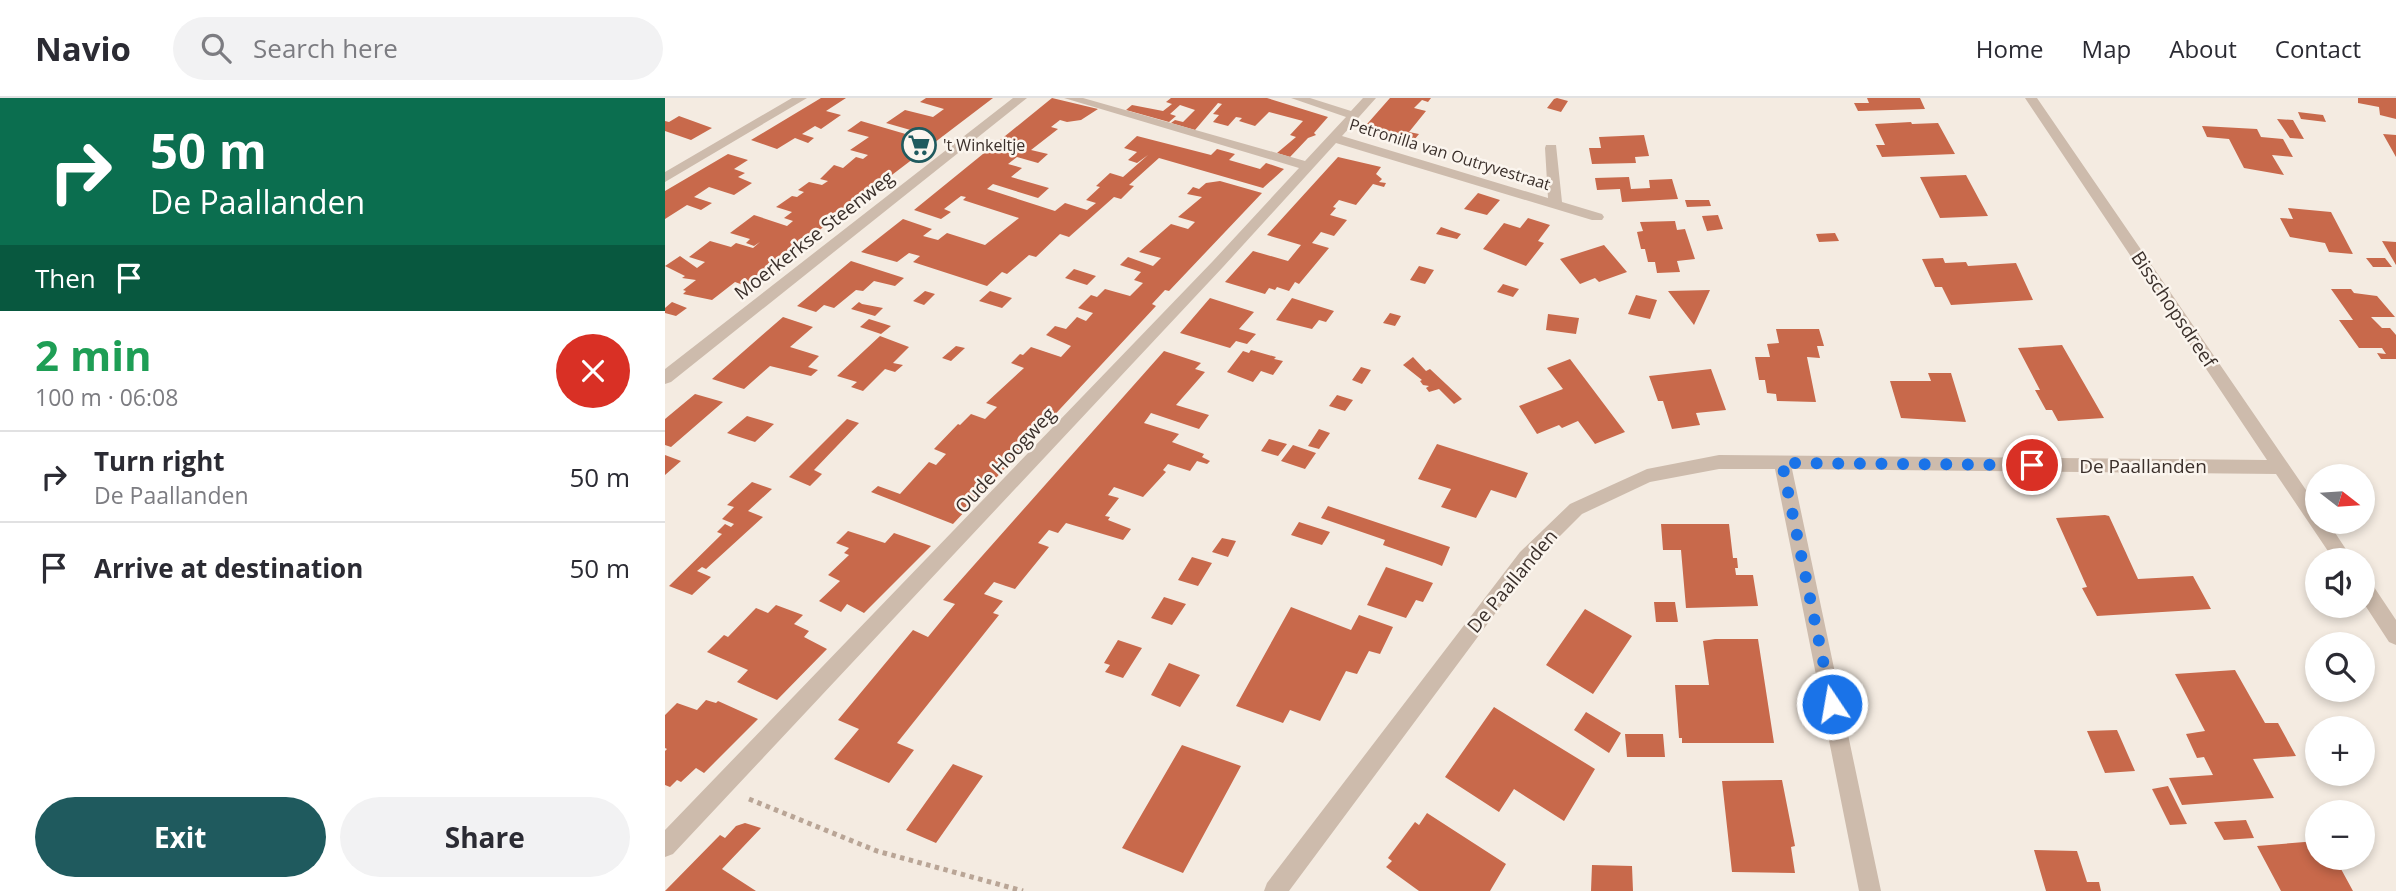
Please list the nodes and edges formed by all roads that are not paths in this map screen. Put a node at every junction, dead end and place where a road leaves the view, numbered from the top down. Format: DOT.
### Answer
graph roads {
  1 [pos="801,98"];
  2 [pos="1021,98"];
  3 [pos="1070,98"];
  4 [pos="1297,98"];
  5 [pos="1370,98"];
  6 [pos="2031,98"];
  7 [pos="1355,116"];
  8 [pos="1334,138"];
  9 [pos="1551,148"];
  10 [pos="1308,166"];
  11 [pos="665,178"];
  12 [pos="1555,204"];
  13 [pos="1597,217"];
  14 [pos="665,378"];
  15 [pos="1782,463"];
  16 [pos="2281,467"];
  17 [pos="2305,502"];
  18 [pos="2375,605"];
  19 [pos="2396,636"];
  20 [pos="673,826"];
  21 [pos="665,846"];
  22 [pos="1275,891"];
  23 [pos="1870,891"];
  1 -- 11 [label="street"];
  2 -- 14 [label="street, Moerkerkse Steenweg"];
  3 -- 10 [label="street"];
  4 -- 7 [label="street"];
  5 -- 7 [label="street, Oude Hoogweg"];
  6 -- 16 [label="street, Bisschopsdreef"];
  7 -- 8 [label="street, Oude Hoogweg"];
  8 -- 10 [label="street, Oude Hoogweg"];
  8 -- 12 [label="street, Petronilla van Outryvestraat"];
  9 -- 12 [label="street, Petronilla van Outryvestraat"];
  10 -- 20 [label="street, Oude Hoogweg"];
  12 -- 13 [label="street, Petronilla van Outryvestraat"];
  15 -- 16 [label="street, De Paallanden"];
  15 -- 22 [label="street, De Paallanden"];
  15 -- 23 [label="street"];
  16 -- 17 [label="street, Bisschopsdreef"];
  18 -- 19 [label="street"];
  20 -- 21 [label="street, Oude Hoogweg"];
}
